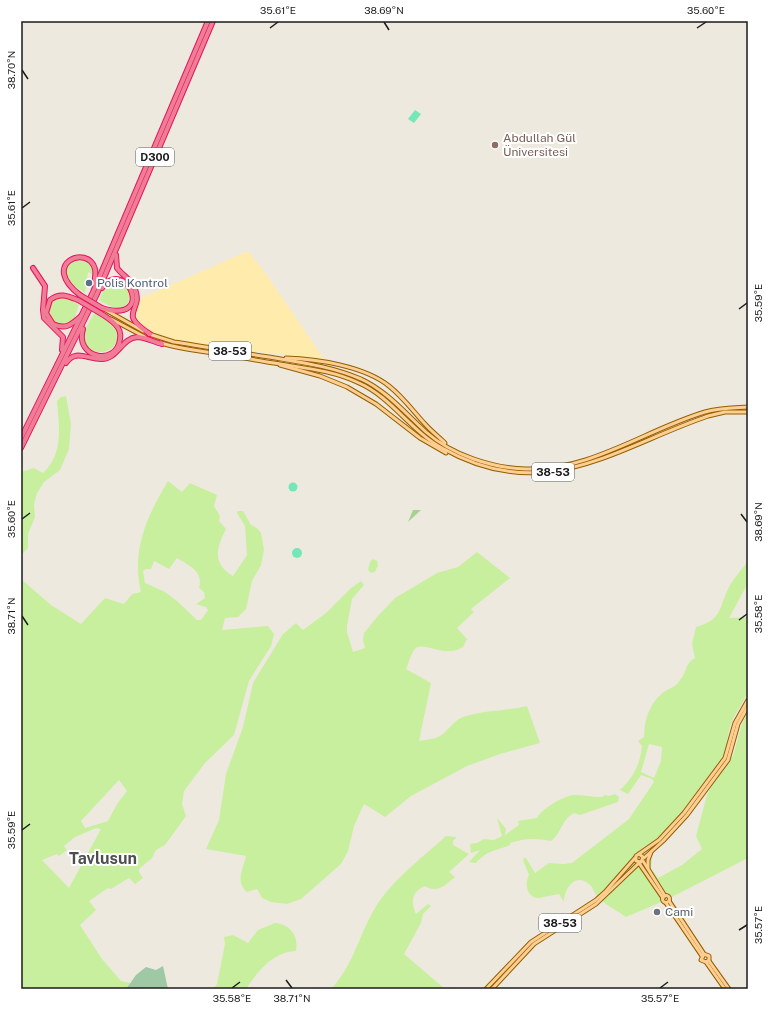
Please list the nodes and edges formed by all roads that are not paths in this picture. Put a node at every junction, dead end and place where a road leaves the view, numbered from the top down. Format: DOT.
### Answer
graph roads {
  1 [pos="208,21"];
  2 [pos="214,21"];
  3 [pos="121,238"];
  4 [pos="33,268"];
  5 [pos="93,292"];
  6 [pos="97,294"];
  7 [pos="101,311"];
  8 [pos="85,315"];
  9 [pos="150,334"];
  10 [pos="162,344"];
  11 [pos="273,358"];
  12 [pos="274,363"];
  13 [pos="56,367"];
  14 [pos="52,388"];
  15 [pos="748,408"];
  16 [pos="748,412"];
  17 [pos="21,438"];
  18 [pos="449,447"];
  19 [pos="21,448"];
  20 [pos="456,456"];
  21 [pos="748,700"];
  22 [pos="748,706"];
  23 [pos="652,851"];
  24 [pos="639,854"];
  25 [pos="635,858"];
  26 [pos="642,861"];
  27 [pos="648,870"];
  28 [pos="664,897"];
  29 [pos="667,902"];
  30 [pos="703,955"];
  31 [pos="708,961"];
  32 [pos="486,989"];
  33 [pos="492,989"];
  34 [pos="725,989"];
  35 [pos="729,989"];
  1 -- 5 [label="highway, D300"];
  2 -- 3 [label="highway, D300"];
  3 -- 6 [label="highway, D300"];
  3 -- 9 [label="highway"];
  4 -- 13 [label="highway"];
  5 -- 7 [label="highway, bridge"];
  5 -- 8 [label="highway, D300"];
  6 -- 7 [label="highway"];
  6 -- 8 [label="highway, D300"];
  7 -- 8 [label="highway"];
  7 -- 8 [label="highway, bridge"];
  7 -- 9 [label="main road, 38-53"];
  7 -- 10 [label="main road, 38-53"];
  8 -- 13 [label="highway, D300"];
  8 -- 14 [label="highway, D300"];
  9 -- 11 [label="main road, 38-53"];
  10 -- 12 [label="main road, 38-53"];
  10 -- 14 [label="highway"];
  11 -- 18 [label="main road, 38-53"];
  11 -- 18 [label="main road"];
  12 -- 20 [label="main road"];
  12 -- 20 [label="main road, 38-53"];
  13 -- 17 [label="highway, D300"];
  14 -- 19 [label="highway, D300"];
  15 -- 18 [label="main road, 38-53"];
  16 -- 20 [label="main road, 38-53"];
  21 -- 24 [label="main road"];
  22 -- 23 [label="main road"];
  23 -- 26 [label="main road"];
  23 -- 27 [label="main road"];
  24 -- 25 [label="main road"];
  24 -- 26 [label="main road"];
  25 -- 26 [label="main road"];
  25 -- 32 [label="main road, 38-53"];
  26 -- 27 [label="main road"];
  26 -- 28 [label="main road"];
  26 -- 33 [label="main road"];
  27 -- 28 [label="main road"];
  28 -- 29 [label="main road"];
  28 -- 29 [label="main road"];
  29 -- 30 [label="main road"];
  30 -- 31 [label="main road"];
  30 -- 31 [label="main road"];
  31 -- 34 [label="main road"];
  31 -- 35 [label="main road"];
}
